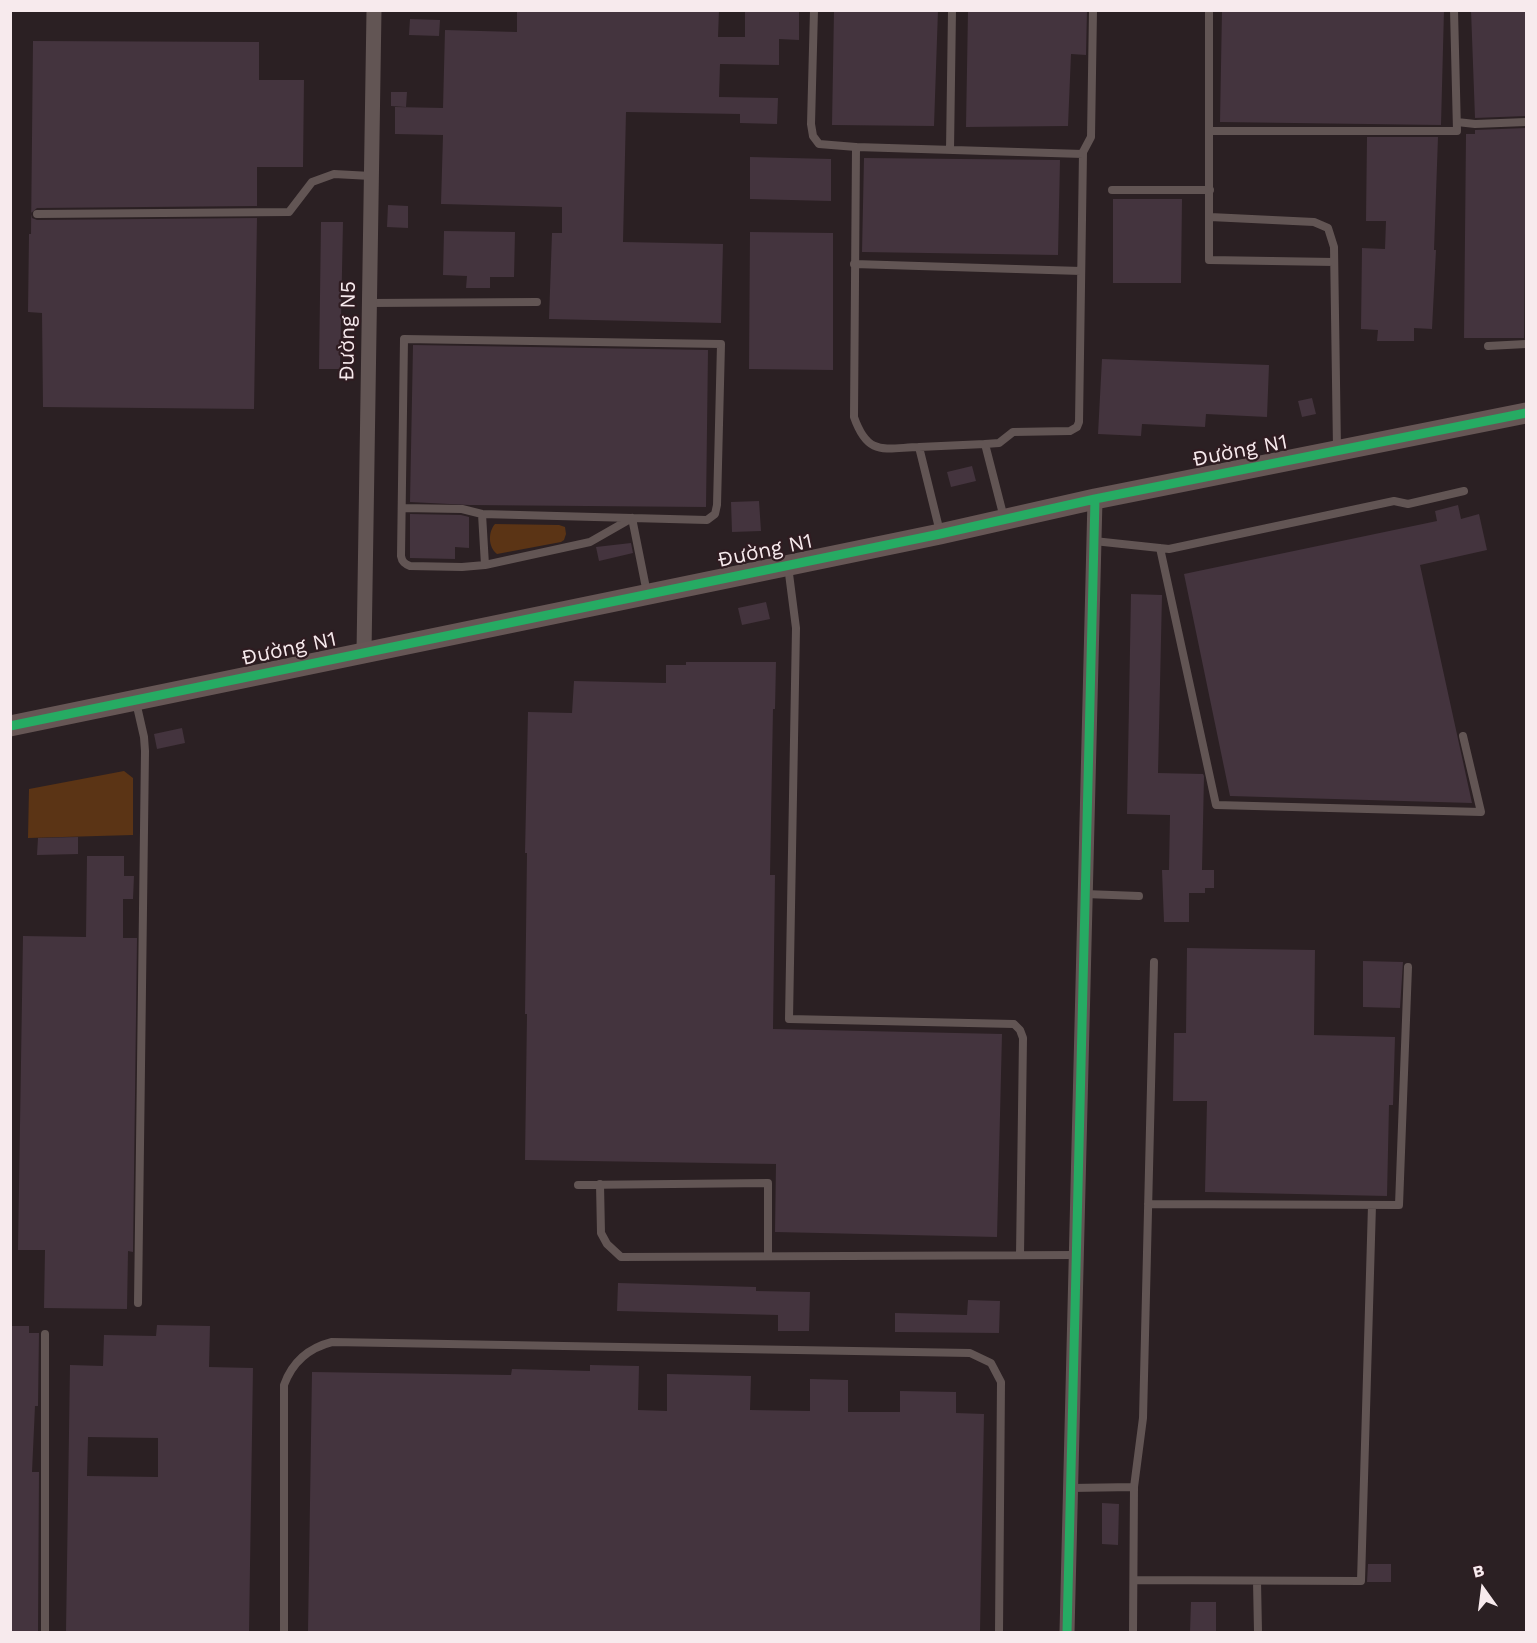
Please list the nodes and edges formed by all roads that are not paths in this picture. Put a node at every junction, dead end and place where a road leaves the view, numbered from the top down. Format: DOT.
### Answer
graph roads {
  1 [pos="374,10"];
  2 [pos="814,10"];
  3 [pos="952,10"];
  4 [pos="1093,10"];
  5 [pos="1209,10"];
  6 [pos="1454,10"];
  7 [pos="1457,122"];
  8 [pos="1527,122"];
  9 [pos="1210,130"];
  10 [pos="856,147"];
  11 [pos="950,150"];
  12 [pos="1083,154"];
  13 [pos="371,176"];
  14 [pos="1112,190"];
  15 [pos="1210,190"];
  16 [pos="37,214"];
  17 [pos="1210,217"];
  18 [pos="1334,262"];
  19 [pos="854,264"];
  20 [pos="1081,271"];
  21 [pos="537,302"];
  22 [pos="370,303"];
  23 [pos="1527,344"];
  24 [pos="1488,346"];
  25 [pos="1527,413"];
  26 [pos="986,444"];
  27 [pos="920,447"];
  28 [pos="1337,450"];
  29 [pos="1464,491"];
  30 [pos="1095,500"];
  31 [pos="402,508"];
  32 [pos="482,514"];
  33 [pos="632,518"];
  34 [pos="1004,520"];
  35 [pos="940,534"];
  36 [pos="1094,541"];
  37 [pos="1160,548"];
  38 [pos="787,564"];
  39 [pos="485,565"];
  40 [pos="647,594"];
  41 [pos="364,652"];
  42 [pos="135,700"];
  43 [pos="10,726"];
  44 [pos="1463,736"];
  45 [pos="1085,894"];
  46 [pos="1139,896"];
  47 [pos="1154,962"];
  48 [pos="1408,967"];
  49 [pos="600,1184"];
  50 [pos="578,1185"];
  51 [pos="1148,1204"];
  52 [pos="1372,1205"];
  53 [pos="1020,1255"];
  54 [pos="1076,1255"];
  55 [pos="768,1256"];
  56 [pos="138,1303"];
  57 [pos="45,1334"];
  58 [pos="1134,1487"];
  59 [pos="1071,1488"];
  60 [pos="1134,1580"];
  61 [pos="1257,1581"];
  62 [pos="45,1632"];
  63 [pos="284,1632"];
  64 [pos="999,1632"];
  65 [pos="1067,1632"];
  66 [pos="1133,1632"];
  67 [pos="1258,1632"];
  1 -- 13 [label="street, Đường N5"];
  2 -- 10 [label="lane"];
  3 -- 11 [label="lane"];
  4 -- 12 [label="lane"];
  5 -- 9 [label="lane"];
  6 -- 7 [label="lane"];
  7 -- 8 [label="lane"];
  7 -- 9 [label="lane"];
  9 -- 15 [label="lane"];
  10 -- 11 [label="lane"];
  10 -- 19 [label="lane"];
  11 -- 12 [label="lane"];
  12 -- 20 [label="lane"];
  13 -- 16 [label="lane"];
  13 -- 22 [label="street, Đường N5"];
  14 -- 15 [label="lane"];
  15 -- 17 [label="lane"];
  17 -- 18 [label="lane"];
  17 -- 18 [label="lane"];
  18 -- 28 [label="lane"];
  19 -- 20 [label="lane"];
  19 -- 27 [label="lane"];
  20 -- 26 [label="lane"];
  21 -- 22 [label="lane"];
  22 -- 41 [label="street, Đường N5"];
  23 -- 24 [label="lane"];
  25 -- 28 [label="street, Đường N1"];
  26 -- 27 [label="lane"];
  26 -- 34 [label="lane"];
  27 -- 35 [label="lane"];
  28 -- 30 [label="street, Đường N1"];
  29 -- 37 [label="lane"];
  30 -- 34 [label="street, Đường N1"];
  30 -- 36 [label="street"];
  31 -- 32 [label="lane"];
  31 -- 33 [label="lane"];
  31 -- 39 [label="lane"];
  32 -- 33 [label="lane"];
  32 -- 39 [label="lane"];
  33 -- 39 [label="lane"];
  33 -- 40 [label="lane"];
  34 -- 35 [label="street, Đường N1"];
  35 -- 38 [label="street, Đường N1"];
  36 -- 37 [label="lane"];
  36 -- 45 [label="street"];
  37 -- 44 [label="lane"];
  38 -- 40 [label="street, Đường N1"];
  38 -- 53 [label="lane"];
  40 -- 41 [label="street, Đường N1"];
  41 -- 42 [label="street, Đường N1"];
  42 -- 43 [label="street, Đường N1"];
  42 -- 56 [label="lane"];
  45 -- 46 [label="lane"];
  45 -- 54 [label="street"];
  47 -- 51 [label="lane"];
  48 -- 52 [label="lane"];
  49 -- 50 [label="lane"];
  49 -- 55 [label="lane"];
  49 -- 55 [label="lane"];
  51 -- 52 [label="lane"];
  51 -- 58 [label="lane"];
  52 -- 61 [label="lane"];
  53 -- 54 [label="lane"];
  53 -- 55 [label="lane"];
  54 -- 59 [label="street"];
  57 -- 62 [label="lane"];
  58 -- 59 [label="lane"];
  58 -- 60 [label="lane"];
  59 -- 65 [label="street"];
  60 -- 61 [label="lane"];
  60 -- 66 [label="lane"];
  61 -- 67 [label="lane"];
  63 -- 64 [label="lane"];
}
